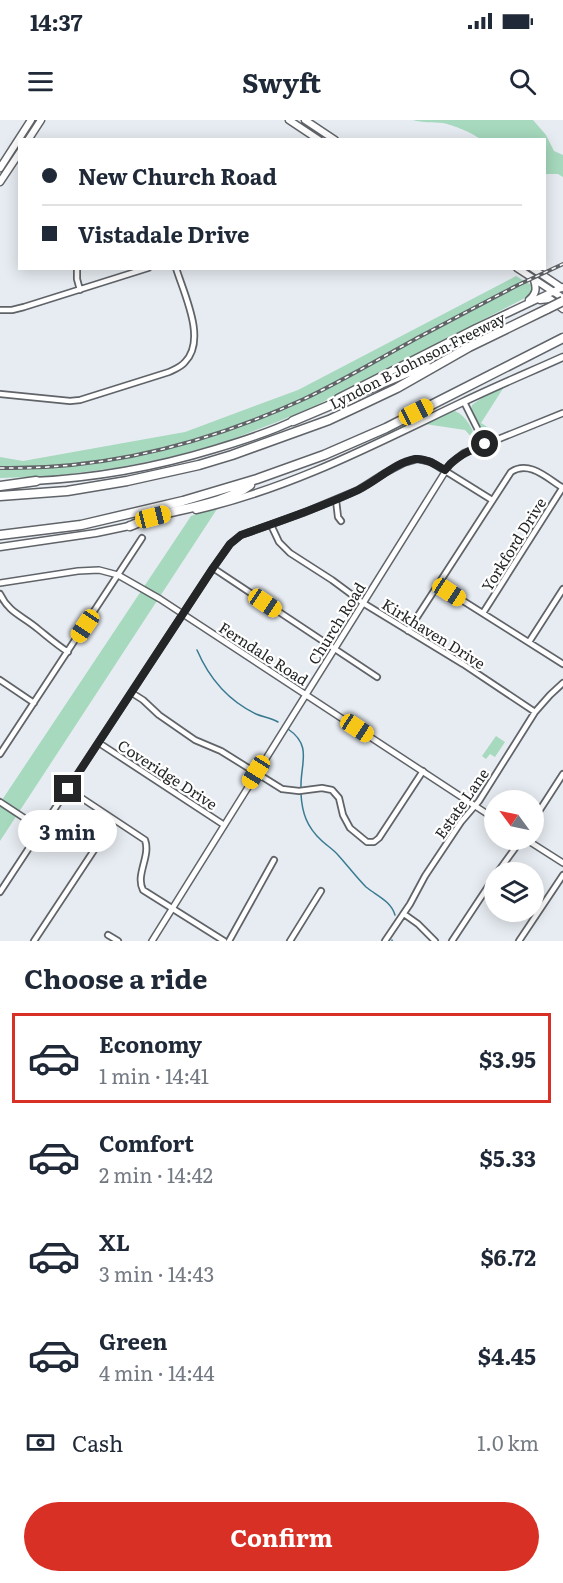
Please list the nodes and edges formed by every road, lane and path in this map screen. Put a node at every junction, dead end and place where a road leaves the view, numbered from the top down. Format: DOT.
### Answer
graph roads {
  1 [pos="31,120"];
  2 [pos="41,120"];
  3 [pos="289,120"];
  4 [pos="305,120"];
  5 [pos="19,138"];
  6 [pos="29,138"];
  7 [pos="316,138"];
  8 [pos="330,138"];
  9 [pos="18,140"];
  10 [pos="18,155"];
  11 [pos="0,168"];
  12 [pos="0,182"];
  13 [pos="77,270"];
  14 [pos="142,270"];
  15 [pos="177,270"];
  16 [pos="520,270"];
  17 [pos="535,270"];
  18 [pos="534,279"];
  19 [pos="562,287"];
  20 [pos="80,290"];
  21 [pos="553,292"];
  22 [pos="563,300"];
  23 [pos="533,301"];
  24 [pos="520,307"];
  25 [pos="563,309"];
  26 [pos="0,310"];
  27 [pos="563,338"];
  28 [pos="563,357"];
  29 [pos="435,366"];
  30 [pos="0,394"];
  31 [pos="464,402"];
  32 [pos="563,413"];
  33 [pos="293,421"];
  34 [pos="485,444"];
  35 [pos="445,470"];
  36 [pos="257,479"];
  37 [pos="36,481"];
  38 [pos="0,482"];
  39 [pos="0,486"];
  40 [pos="563,488"];
  41 [pos="0,496"];
  42 [pos="336,500"];
  43 [pos="492,500"];
  44 [pos="341,521"];
  45 [pos="271,525"];
  46 [pos="130,526"];
  47 [pos="0,535"];
  48 [pos="142,538"];
  49 [pos="0,547"];
  50 [pos="213,568"];
  51 [pos="118,575"];
  52 [pos="0,583"];
  53 [pos="438,585"];
  54 [pos="563,589"];
  55 [pos="0,594"];
  56 [pos="363,603"];
  57 [pos="483,613"];
  58 [pos="183,614"];
  59 [pos="408,631"];
  60 [pos="529,642"];
  61 [pos="334,649"];
  62 [pos="68,652"];
  63 [pos="563,664"];
  64 [pos="377,677"];
  65 [pos="0,680"];
  66 [pos="563,683"];
  67 [pos="132,693"];
  68 [pos="305,694"];
  69 [pos="34,703"];
  70 [pos="535,712"];
  71 [pos="99,743"];
  72 [pos="2,747"];
  73 [pos="0,754"];
  74 [pos="423,771"];
  75 [pos="256,772"];
  76 [pos="563,774"];
  77 [pos="68,789"];
  78 [pos="0,802"];
  79 [pos="544,803"];
  80 [pos="474,806"];
  81 [pos="484,812"];
  82 [pos="114,820"];
  83 [pos="224,825"];
  84 [pos="42,829"];
  85 [pos="543,850"];
  86 [pos="274,860"];
  87 [pos="563,863"];
  88 [pos="563,875"];
  89 [pos="321,891"];
  90 [pos="0,892"];
  91 [pos="484,892"];
  92 [pos="172,908"];
  93 [pos="404,914"];
  94 [pos="108,935"];
  95 [pos="34,941"];
  96 [pos="118,941"];
  97 [pos="152,941"];
  98 [pos="224,941"];
  99 [pos="230,941"];
  100 [pos="290,941"];
  101 [pos="385,941"];
  102 [pos="435,941"];
  103 [pos="452,941"];
  104 [pos="519,941"];
  1 -- 5 [label="main road"];
  2 -- 6 [label="main road"];
  3 -- 7 [label="main road"];
  4 -- 8 [label="main road"];
  9 -- 11 [label="main road"];
  10 -- 12 [label="main road"];
  13 -- 20 [label="street"];
  14 -- 20 [label="street"];
  15 -- 30 [label="street"];
  16 -- 18 [label="main road"];
  17 -- 19 [label="main road"];
  18 -- 21 [label="main road"];
  18 -- 24 [label="main road"];
  19 -- 21 [label="main road"];
  20 -- 26 [label="street"];
  21 -- 22 [label="main road"];
  21 -- 23 [label="main road"];
  22 -- 29 [label="highway, Lyndon B Johnson Freeway, bridge"];
  23 -- 24 [label="main road"];
  23 -- 25 [label="main road"];
  24 -- 33 [label="main road"];
  27 -- 36 [label="highway"];
  28 -- 31 [label="main road"];
  29 -- 33 [label="highway"];
  29 -- 41 [label="highway, Lyndon B Johnson Freeway"];
  31 -- 34 [label="street"];
  31 -- 46 [label="main road"];
  32 -- 34 [label="street"];
  33 -- 37 [label="main road"];
  34 -- 35 [label="street"];
  35 -- 42 [label="street"];
  35 -- 43 [label="street"];
  35 -- 56 [label="street, Church Road"];
  36 -- 46 [label="highway"];
  36 -- 47 [label="highway"];
  37 -- 38 [label="main road"];
  37 -- 39 [label="highway"];
  40 -- 43 [label="street"];
  40 -- 57 [label="street, Yorkford Drive"];
  42 -- 44 [label="street"];
  42 -- 45 [label="street"];
  43 -- 53 [label="street"];
  45 -- 50 [label="street"];
  45 -- 56 [label="street, Kirkhaven Drive"];
  46 -- 49 [label="main road"];
  48 -- 51 [label="street"];
  50 -- 58 [label="street"];
  50 -- 61 [label="street"];
  51 -- 52 [label="street, Ferndale Road"];
  51 -- 58 [label="street, Ferndale Road"];
  51 -- 62 [label="street"];
  53 -- 57 [label="street"];
  53 -- 59 [label="street"];
  54 -- 60 [label="street"];
  55 -- 62 [label="street"];
  56 -- 59 [label="street, Kirkhaven Drive"];
  56 -- 61 [label="street, Church Road"];
  57 -- 60 [label="street"];
  58 -- 67 [label="street"];
  58 -- 68 [label="street, Ferndale Road"];
  59 -- 70 [label="street, Kirkhaven Drive"];
  60 -- 63 [label="street"];
  61 -- 64 [label="street"];
  61 -- 68 [label="street, Church Road"];
  62 -- 69 [label="street"];
  65 -- 69 [label="street"];
  66 -- 70 [label="street, Estate Lane"];
  67 -- 71 [label="street"];
  67 -- 75 [label="street"];
  68 -- 74 [label="street, Ferndale Road"];
  68 -- 75 [label="street, Church Road"];
  69 -- 72 [label="street"];
  70 -- 80 [label="street, Estate Lane"];
  71 -- 77 [label="street"];
  71 -- 83 [label="street, Coveridge Drive"];
  72 -- 73 [label="street"];
  74 -- 75 [label="street"];
  74 -- 80 [label="street, Ferndale Road"];
  75 -- 83 [label="street, Church Road"];
  76 -- 79 [label="street"];
  77 -- 82 [label="street"];
  77 -- 84 [label="street"];
  78 -- 84 [label="street"];
  80 -- 81 [label="street, Ferndale Road"];
  80 -- 93 [label="street, Estate Lane"];
  82 -- 92 [label="street"];
  82 -- 95 [label="street"];
  83 -- 92 [label="street, Church Road"];
  84 -- 90 [label="street"];
  85 -- 87 [label="street"];
  86 -- 99 [label="street"];
  88 -- 104 [label="street"];
  89 -- 100 [label="street"];
  91 -- 103 [label="street"];
  92 -- 97 [label="street, Church Road"];
  92 -- 98 [label="street"];
  93 -- 101 [label="street, Estate Lane"];
  93 -- 102 [label="street"];
  94 -- 96 [label="street"];
}
